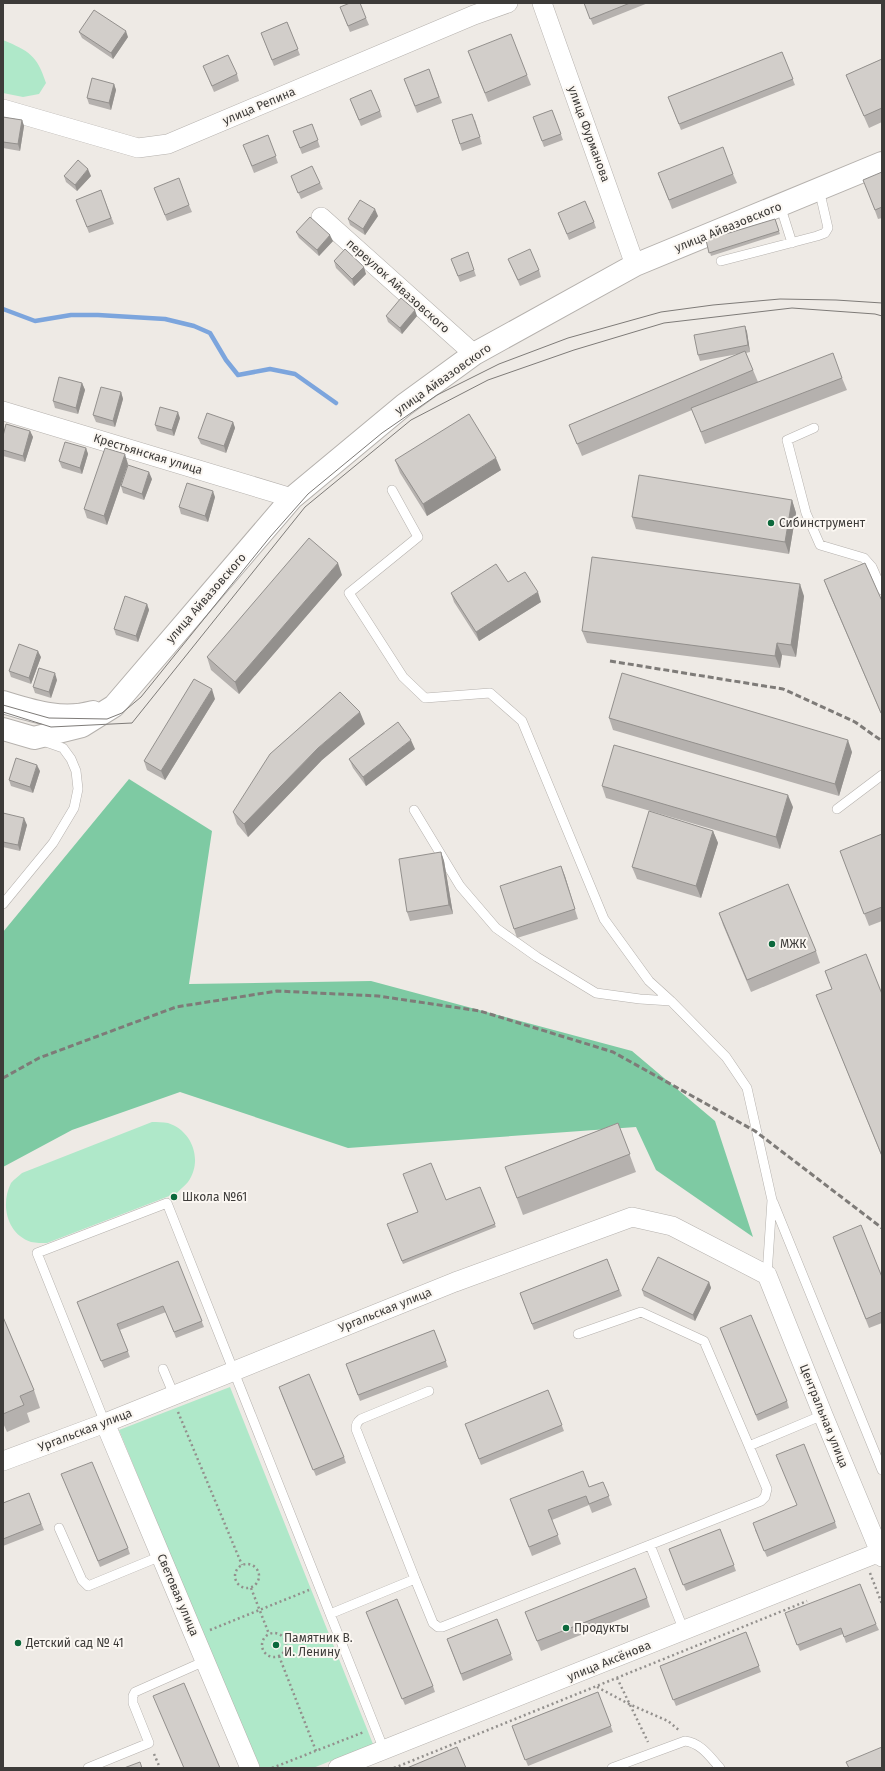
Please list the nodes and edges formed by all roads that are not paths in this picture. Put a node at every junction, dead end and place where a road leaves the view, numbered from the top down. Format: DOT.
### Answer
graph roads {
  1 [pos="508,3"];
  2 [pos="542,3"];
  3 [pos="470,9"];
  4 [pos="3,109"];
  5 [pos="882,163"];
  6 [pos="819,189"];
  7 [pos="780,205"];
  8 [pos="322,217"];
  9 [pos="792,243"];
  10 [pos="720,262"];
  11 [pos="636,264"];
  12 [pos="474,354"];
  13 [pos="3,411"];
  14 [pos="814,428"];
  15 [pos="392,490"];
  16 [pos="292,498"];
  17 [pos="882,590"];
  18 [pos="3,702"];
  19 [pos="114,706"];
  20 [pos="3,729"];
  21 [pos="34,738"];
  22 [pos="882,776"];
  23 [pos="837,809"];
  24 [pos="414,810"];
  25 [pos="3,904"];
  26 [pos="672,1001"];
  27 [pos="772,1200"];
  28 [pos="767,1275"];
  29 [pos="578,1334"];
  30 [pos="163,1369"];
  31 [pos="233,1371"];
  32 [pos="429,1391"];
  33 [pos="176,1402"];
  34 [pos="823,1415"];
  35 [pos="105,1423"];
  36 [pos="749,1446"];
  37 [pos="3,1460"];
  38 [pos="882,1470"];
  39 [pos="59,1528"];
  40 [pos="650,1545"];
  41 [pos="161,1556"];
  42 [pos="876,1559"];
  43 [pos="415,1579"];
  44 [pos="330,1614"];
  45 [pos="684,1631"];
  46 [pos="205,1661"];
  47 [pos="384,1750"];
  48 [pos="88,1768"];
  49 [pos="250,1768"];
  50 [pos="338,1768"];
  51 [pos="612,1768"];
  52 [pos="720,1768"];
  1 -- 3 [label="street, улица Репина"];
  2 -- 11 [label="street, улица Фурманова"];
  3 -- 4 [label="street, улица Репина"];
  5 -- 6 [label="street, улица Айвазовского"];
  6 -- 7 [label="street, улица Айвазовского"];
  6 -- 9 [label="lane"];
  7 -- 9 [label="lane"];
  7 -- 11 [label="street, улица Айвазовского"];
  8 -- 12 [label="street, переулок Айвазовского"];
  9 -- 10 [label="lane"];
  11 -- 12 [label="street, улица Айвазовского"];
  12 -- 16 [label="street, улица Айвазовского"];
  13 -- 16 [label="street, Крестьянская улица"];
  14 -- 17 [label="lane"];
  15 -- 26 [label="lane"];
  16 -- 19 [label="street, улица Айвазовского"];
  18 -- 19 [label="street"];
  19 -- 21 [label="street, улица Айвазовского"];
  20 -- 21 [label="street"];
  21 -- 25 [label="lane"];
  22 -- 23 [label="lane"];
  24 -- 26 [label="lane"];
  26 -- 27 [label="lane"];
  27 -- 28 [label="lane"];
  27 -- 38 [label="lane"];
  28 -- 31 [label="street, Ургальская улица"];
  28 -- 34 [label="street, Центральная улица"];
  29 -- 36 [label="lane"];
  30 -- 33 [label="lane"];
  31 -- 33 [label="street, Ургальская улица"];
  31 -- 35 [label="lane"];
  31 -- 44 [label="lane"];
  32 -- 43 [label="lane"];
  33 -- 35 [label="street, Ургальская улица"];
  34 -- 36 [label="lane"];
  34 -- 42 [label="street, Центральная улица"];
  35 -- 37 [label="street, Ургальская улица"];
  35 -- 41 [label="street, Световая улица"];
  36 -- 40 [label="lane"];
  39 -- 41 [label="lane"];
  40 -- 43 [label="lane"];
  40 -- 45 [label="lane"];
  41 -- 46 [label="street, Световая улица"];
  42 -- 45 [label="street, улица Аксёнова"];
  43 -- 44 [label="lane"];
  44 -- 47 [label="lane"];
  45 -- 47 [label="street, улица Аксёнова"];
  46 -- 48 [label="lane"];
  46 -- 49 [label="street, Световая улица"];
  47 -- 50 [label="street, улица Аксёнова"];
  51 -- 52 [label="lane"];
}
